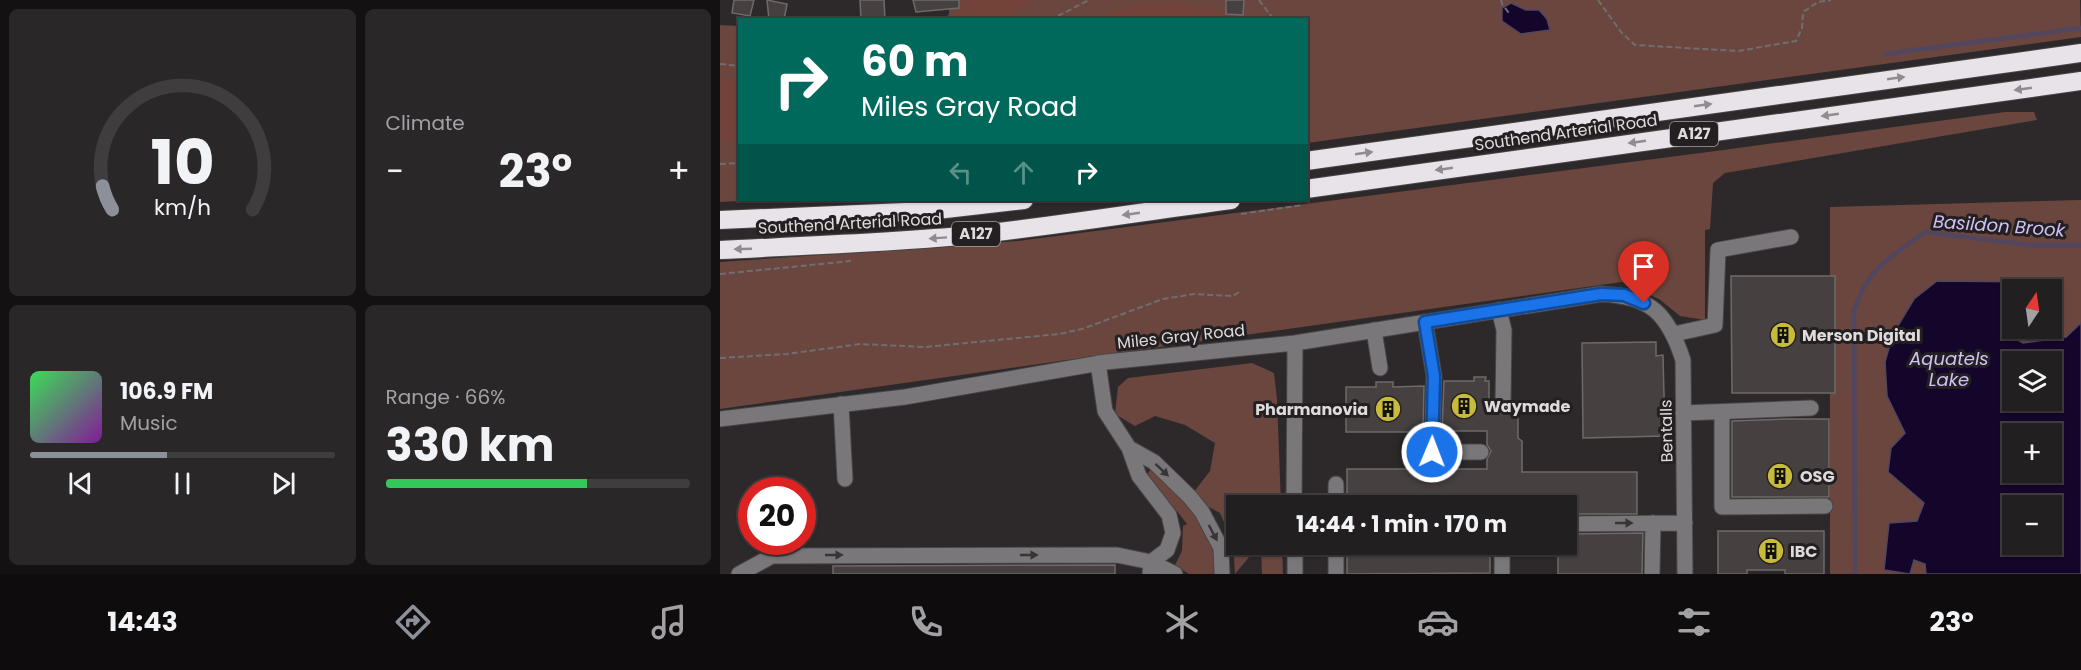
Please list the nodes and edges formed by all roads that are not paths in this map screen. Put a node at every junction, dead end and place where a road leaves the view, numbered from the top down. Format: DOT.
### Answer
graph roads {
  1 [pos="2081,53"];
  2 [pos="2081,81"];
  3 [pos="1308,161"];
  4 [pos="1308,189"];
  5 [pos="1015,201"];
  6 [pos="1224,201"];
  7 [pos="720,220"];
  8 [pos="1791,237"];
  9 [pos="720,250"];
  10 [pos="1644,303"];
  11 [pos="1499,310"];
  12 [pos="1425,322"];
  13 [pos="1374,330"];
  14 [pos="1674,334"];
  15 [pos="1295,343"];
  16 [pos="1098,363"];
  17 [pos="1380,368"];
  18 [pos="841,404"];
  19 [pos="1503,405"];
  20 [pos="1811,408"];
  21 [pos="1722,412"];
  22 [pos="1683,413"];
  23 [pos="720,419"];
  24 [pos="1129,448"];
  25 [pos="1413,452"];
  26 [pos="1432,452"];
  27 [pos="1481,452"];
  28 [pos="845,478"];
  29 [pos="1336,484"];
  30 [pos="1294,495"];
  31 [pos="1336,495"];
  32 [pos="1825,506"];
  33 [pos="1653,523"];
  34 [pos="1685,523"];
  35 [pos="1577,524"];
  36 [pos="1295,555"];
  37 [pos="1336,555"];
  38 [pos="1502,555"];
  39 [pos="1150,568"];
  40 [pos="739,574"];
  41 [pos="1175,574"];
  42 [pos="1221,574"];
  43 [pos="1295,574"];
  44 [pos="1336,574"];
  45 [pos="1502,574"];
  46 [pos="1652,574"];
  47 [pos="1685,574"];
  3 -- 1 [label="highway, Southend Arterial Road / A127, one-way"];
  2 -- 4 [label="highway, Southend Arterial Road / A127, one-way"];
  5 -- 7 [label="highway, Southend Arterial Road / A127"];
  6 -- 9 [label="highway, Southend Arterial Road / A127, one-way"];
  8 -- 14 [label="street"];
  10 -- 11 [label="street, Miles Gray Road"];
  10 -- 14 [label="street, Bentalls"];
  11 -- 12 [label="street, Miles Gray Road"];
  11 -- 19 [label="street"];
  12 -- 13 [label="street, Miles Gray Road"];
  12 -- 26 [label="street"];
  13 -- 15 [label="street, Miles Gray Road"];
  13 -- 17 [label="street"];
  14 -- 22 [label="street, Bentalls"];
  15 -- 16 [label="street, Miles Gray Road"];
  15 -- 30 [label="street"];
  16 -- 18 [label="street, Miles Gray Road"];
  16 -- 24 [label="street"];
  18 -- 23 [label="street, Miles Gray Road"];
  18 -- 28 [label="street"];
  20 -- 21 [label="street"];
  21 -- 22 [label="street"];
  21 -- 32 [label="street"];
  22 -- 34 [label="street, Bentalls"];
  24 -- 39 [label="street"];
  24 -- 42 [label="street, one-way"];
  25 -- 26 [label="street"];
  26 -- 27 [label="street"];
  29 -- 31 [label="street"];
  33 -- 34 [label="street"];
  35 -- 33 [label="street, one-way"];
  33 -- 46 [label="street"];
  34 -- 47 [label="street, Bentalls"];
  36 -- 43 [label="street"];
  37 -- 44 [label="street"];
  38 -- 45 [label="street"];
  40 -- 39 [label="street, one-way"];
  39 -- 41 [label="street"];
}
